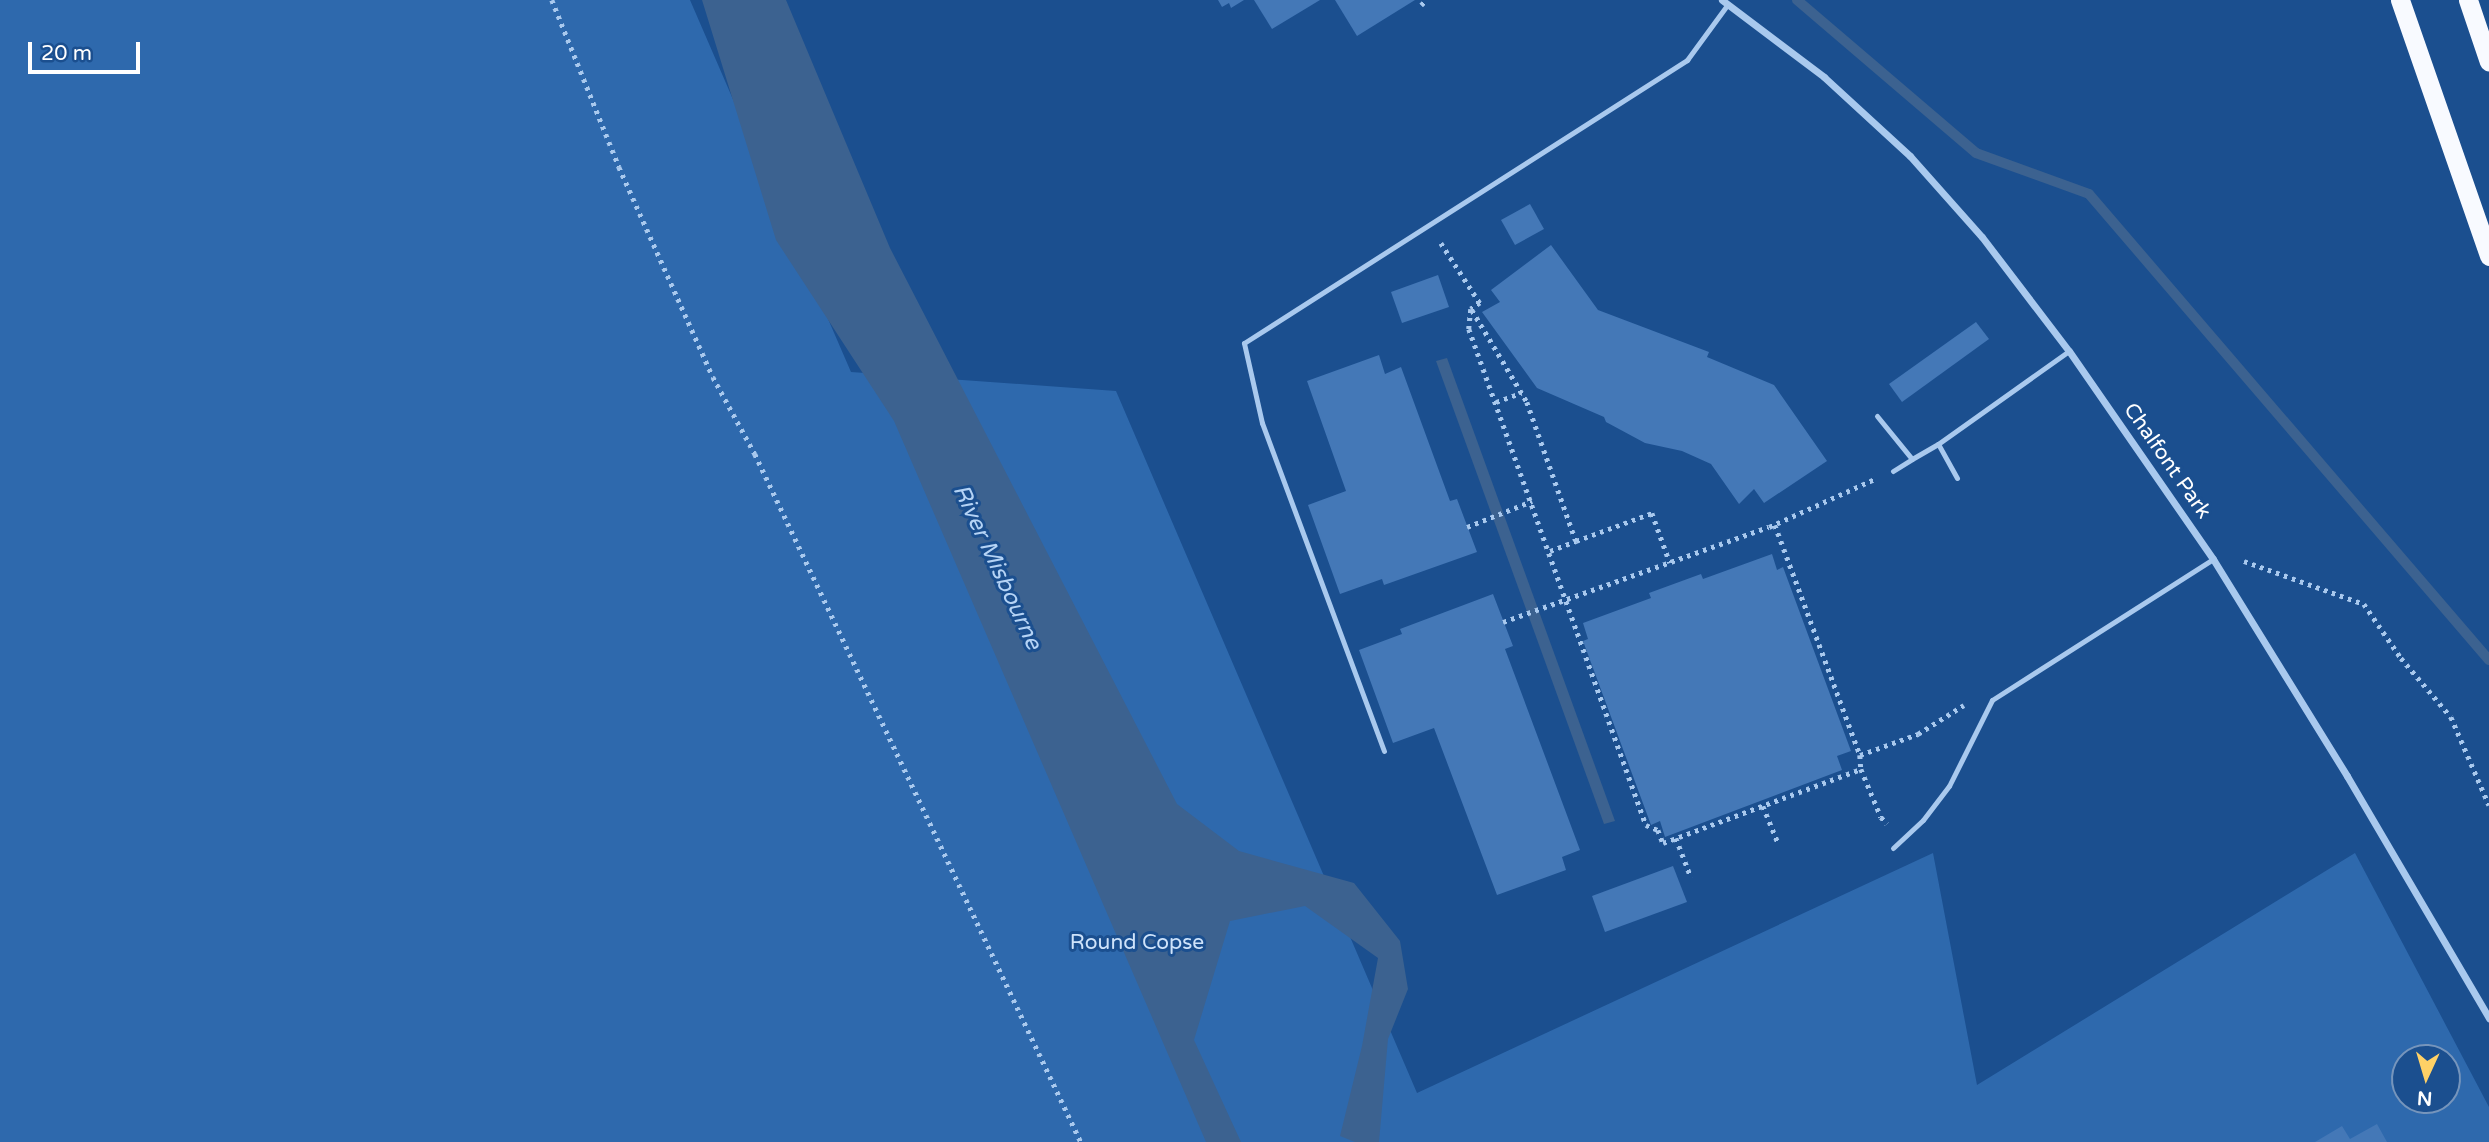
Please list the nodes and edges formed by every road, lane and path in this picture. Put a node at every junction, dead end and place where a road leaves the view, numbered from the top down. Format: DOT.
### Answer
graph roads {
  1 [pos="552,0"];
  2 [pos="1426,0"];
  3 [pos="2400,0"];
  4 [pos="2468,0"];
  5 [pos="1725,2"];
  6 [pos="1421,5"];
  7 [pos="2489,62"];
  8 [pos="1428,223"];
  9 [pos="2489,256"];
  10 [pos="1471,309"];
  11 [pos="2069,351"];
  12 [pos="1521,393"];
  13 [pos="1496,402"];
  14 [pos="1877,416"];
  15 [pos="1938,444"];
  16 [pos="1912,459"];
  17 [pos="1893,471"];
  18 [pos="1957,478"];
  19 [pos="1532,501"];
  20 [pos="1775,524"];
  21 [pos="1467,527"];
  22 [pos="1577,541"];
  23 [pos="1550,551"];
  24 [pos="2238,552"];
  25 [pos="2213,559"];
  26 [pos="1670,563"];
  27 [pos="1567,599"];
  28 [pos="1503,622"];
  29 [pos="1968,702"];
  30 [pos="1384,751"];
  31 [pos="1860,755"];
  32 [pos="1861,769"];
  33 [pos="1762,806"];
  34 [pos="2489,806"];
  35 [pos="1676,838"];
  36 [pos="1904,838"];
  37 [pos="1779,845"];
  38 [pos="1893,848"];
  39 [pos="1691,877"];
  40 [pos="2489,1018"];
  41 [pos="1081,1142"];
  1 -- 41 [label="path"];
  2 -- 6 [label="path"];
  3 -- 9 [label="highway"];
  4 -- 7 [label="highway"];
  5 -- 8 [label="lane"];
  5 -- 11 [label="street, Chalfont Park"];
  8 -- 10 [label="path"];
  8 -- 30 [label="lane"];
  10 -- 12 [label="path"];
  10 -- 13 [label="path"];
  11 -- 15 [label="lane"];
  11 -- 25 [label="street, Chalfont Park"];
  12 -- 13 [label="path"];
  12 -- 22 [label="path"];
  13 -- 19 [label="path"];
  14 -- 16 [label="lane"];
  15 -- 16 [label="lane"];
  15 -- 18 [label="lane"];
  16 -- 17 [label="lane"];
  17 -- 20 [label="path"];
  19 -- 21 [label="path"];
  19 -- 23 [label="path"];
  20 -- 26 [label="path"];
  20 -- 31 [label="path"];
  22 -- 23 [label="path"];
  22 -- 26 [label="path"];
  23 -- 27 [label="path"];
  24 -- 34 [label="path"];
  25 -- 36 [label="lane"];
  25 -- 40 [label="street, Chalfont Park"];
  26 -- 27 [label="path"];
  27 -- 28 [label="path"];
  27 -- 35 [label="path"];
  29 -- 31 [label="path"];
  31 -- 32 [label="path"];
  32 -- 33 [label="path"];
  32 -- 36 [label="path"];
  33 -- 35 [label="path"];
  33 -- 37 [label="path"];
  35 -- 39 [label="path"];
  36 -- 38 [label="lane"];
}
